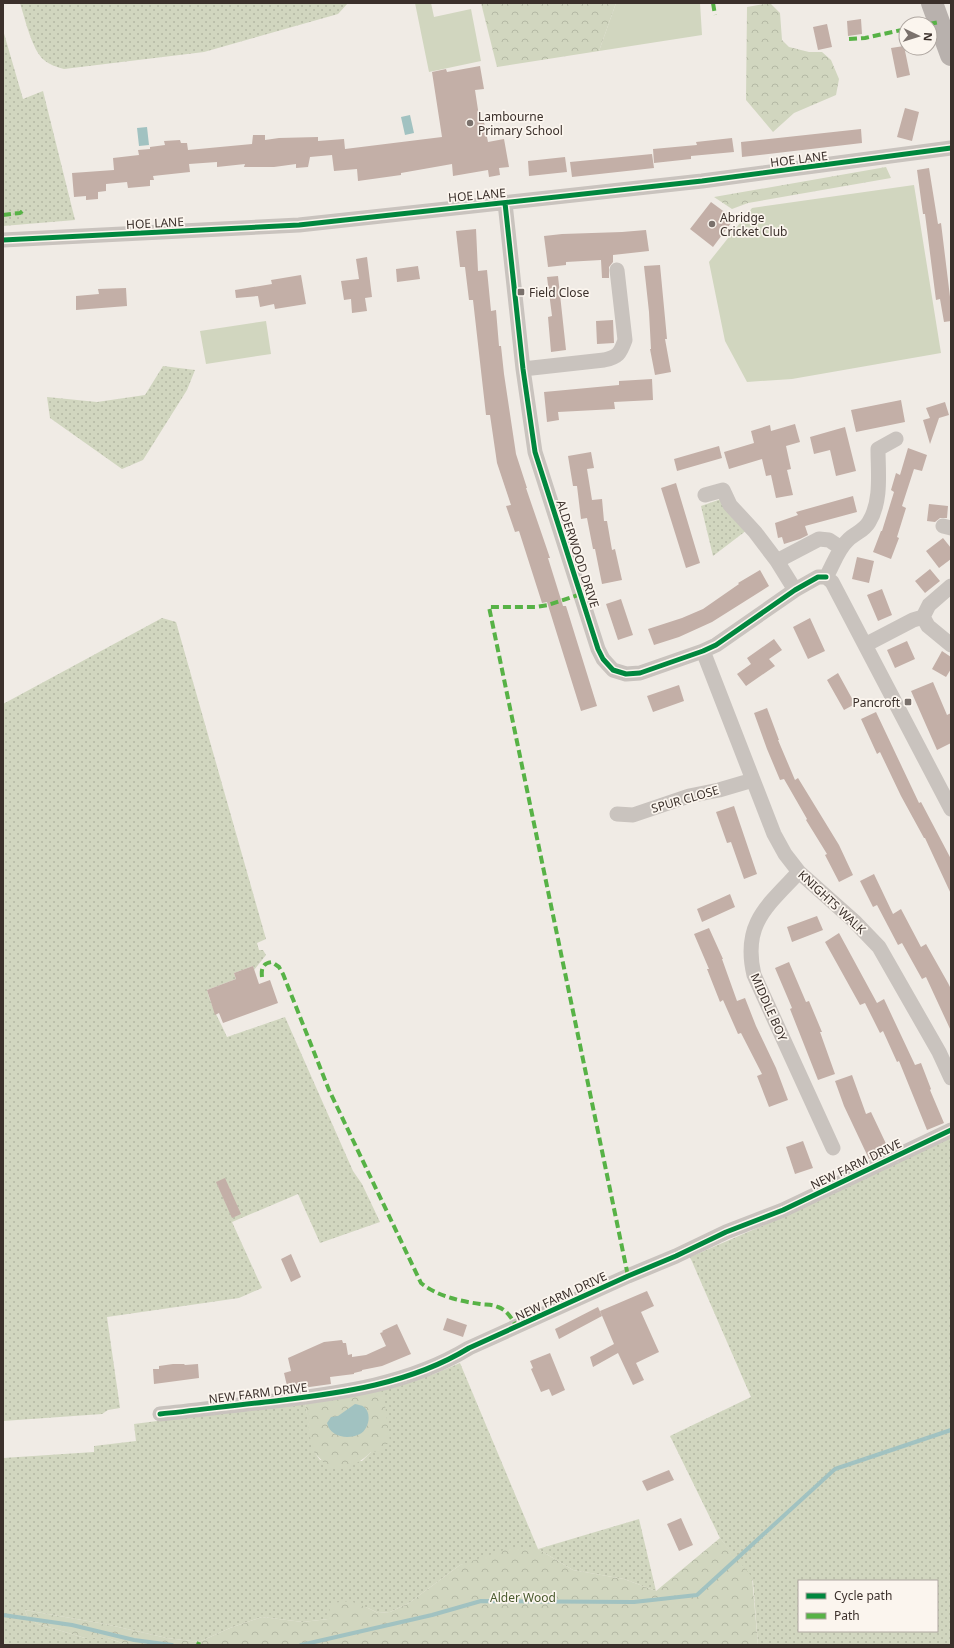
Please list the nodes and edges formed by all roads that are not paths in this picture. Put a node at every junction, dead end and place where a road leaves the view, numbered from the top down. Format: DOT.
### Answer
graph roads {
  1 [pos="932,3"];
  2 [pos="951,55"];
  3 [pos="951,149"];
  4 [pos="505,203"];
  5 [pos="3,240"];
  6 [pos="617,270"];
  7 [pos="523,369"];
  8 [pos="896,440"];
  9 [pos="706,495"];
  10 [pos="841,548"];
  11 [pos="777,561"];
  12 [pos="826,577"];
  13 [pos="951,586"];
  14 [pos="795,590"];
  15 [pos="923,617"];
  16 [pos="865,645"];
  17 [pos="951,645"];
  18 [pos="703,651"];
  19 [pos="753,780"];
  20 [pos="951,809"];
  21 [pos="617,814"];
  22 [pos="799,872"];
  23 [pos="951,1078"];
  24 [pos="951,1130"];
  25 [pos="833,1148"];
  26 [pos="160,1414"];
  1 -- 2 [label="main road"];
  3 -- 4 [label="street, HOE LANE"];
  4 -- 5 [label="street, HOE LANE"];
  4 -- 7 [label="street, ALDERWOOD DRIVE"];
  6 -- 7 [label="street"];
  7 -- 18 [label="street, ALDERWOOD DRIVE"];
  8 -- 10 [label="street"];
  9 -- 11 [label="street"];
  10 -- 11 [label="street"];
  10 -- 12 [label="street"];
  11 -- 14 [label="street"];
  12 -- 14 [label="street, ALDERWOOD DRIVE"];
  12 -- 16 [label="street"];
  13 -- 15 [label="street"];
  14 -- 18 [label="street, ALDERWOOD DRIVE"];
  15 -- 16 [label="street"];
  15 -- 17 [label="street"];
  16 -- 20 [label="street"];
  18 -- 19 [label="street, KNIGHTS WALK"];
  19 -- 21 [label="street, SPUR CLOSE"];
  19 -- 22 [label="street, KNIGHTS WALK"];
  22 -- 23 [label="street, KNIGHTS WALK"];
  22 -- 25 [label="street, MIDDLE BOY"];
  24 -- 26 [label="street, NEW FARM DRIVE"];
}
